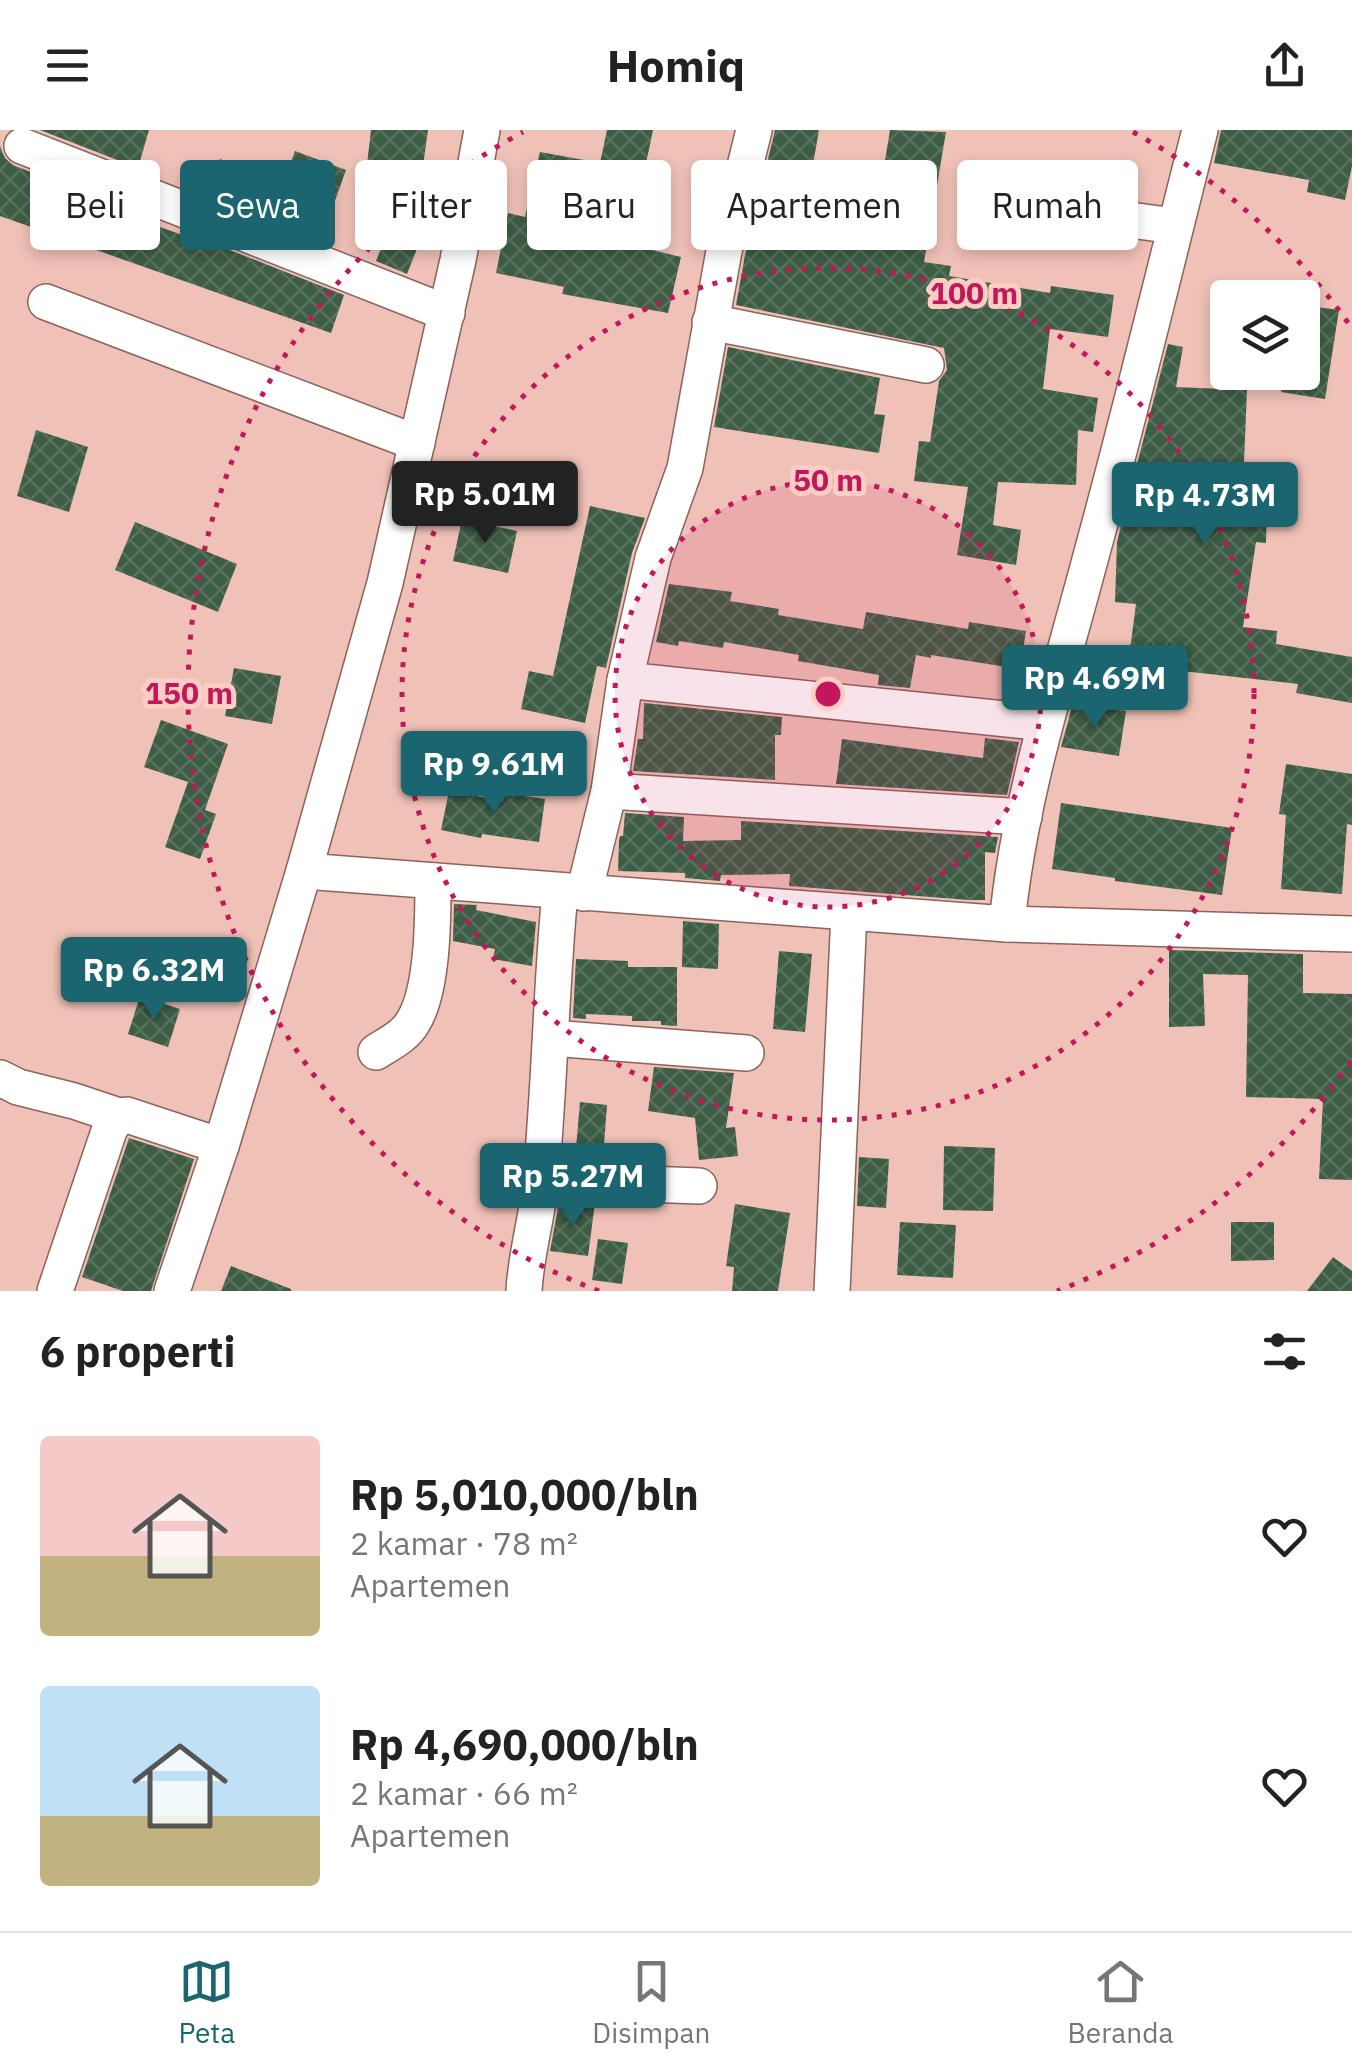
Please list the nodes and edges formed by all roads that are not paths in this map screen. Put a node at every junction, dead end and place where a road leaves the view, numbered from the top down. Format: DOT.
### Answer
graph roads {
  1 [pos="482,130"];
  2 [pos="754,130"];
  3 [pos="1200,130"];
  4 [pos="22,146"];
  5 [pos="1138,221"];
  6 [pos="1176,226"];
  7 [pos="46,302"];
  8 [pos="447,314"];
  9 [pos="710,322"];
  10 [pos="926,365"];
  11 [pos="416,444"];
  12 [pos="625,680"];
  13 [pos="1046,723"];
  14 [pos="610,791"];
  15 [pos="1024,817"];
  16 [pos="304,871"];
  17 [pos="433,881"];
  18 [pos="572,892"];
  19 [pos="848,912"];
  20 [pos="1007,924"];
  21 [pos="1352,934"];
  22 [pos="551,1038"];
  23 [pos="376,1052"];
  24 [pos="746,1054"];
  25 [pos="0,1078"];
  26 [pos="119,1116"];
  27 [pos="221,1146"];
  28 [pos="541,1180"];
  29 [pos="699,1186"];
  30 [pos="55,1291"];
  31 [pos="172,1291"];
  32 [pos="524,1291"];
  33 [pos="832,1291"];
  1 -- 8 [label="street"];
  2 -- 9 [label="street"];
  3 -- 6 [label="street"];
  4 -- 8 [label="street"];
  5 -- 6 [label="street"];
  6 -- 13 [label="street"];
  7 -- 11 [label="street"];
  8 -- 11 [label="street"];
  9 -- 10 [label="street"];
  9 -- 12 [label="street"];
  11 -- 16 [label="street"];
  12 -- 13 [label="street"];
  12 -- 14 [label="street"];
  13 -- 15 [label="street"];
  14 -- 15 [label="street"];
  14 -- 18 [label="street"];
  15 -- 20 [label="street"];
  16 -- 17 [label="street"];
  16 -- 27 [label="street"];
  17 -- 18 [label="street"];
  17 -- 23 [label="street"];
  18 -- 19 [label="street"];
  18 -- 22 [label="street"];
  19 -- 20 [label="street"];
  19 -- 33 [label="street"];
  20 -- 21 [label="street"];
  22 -- 24 [label="street"];
  22 -- 28 [label="street"];
  25 -- 26 [label="street"];
  26 -- 27 [label="street"];
  26 -- 30 [label="street"];
  27 -- 31 [label="street"];
  28 -- 29 [label="street"];
  28 -- 32 [label="street"];
}
